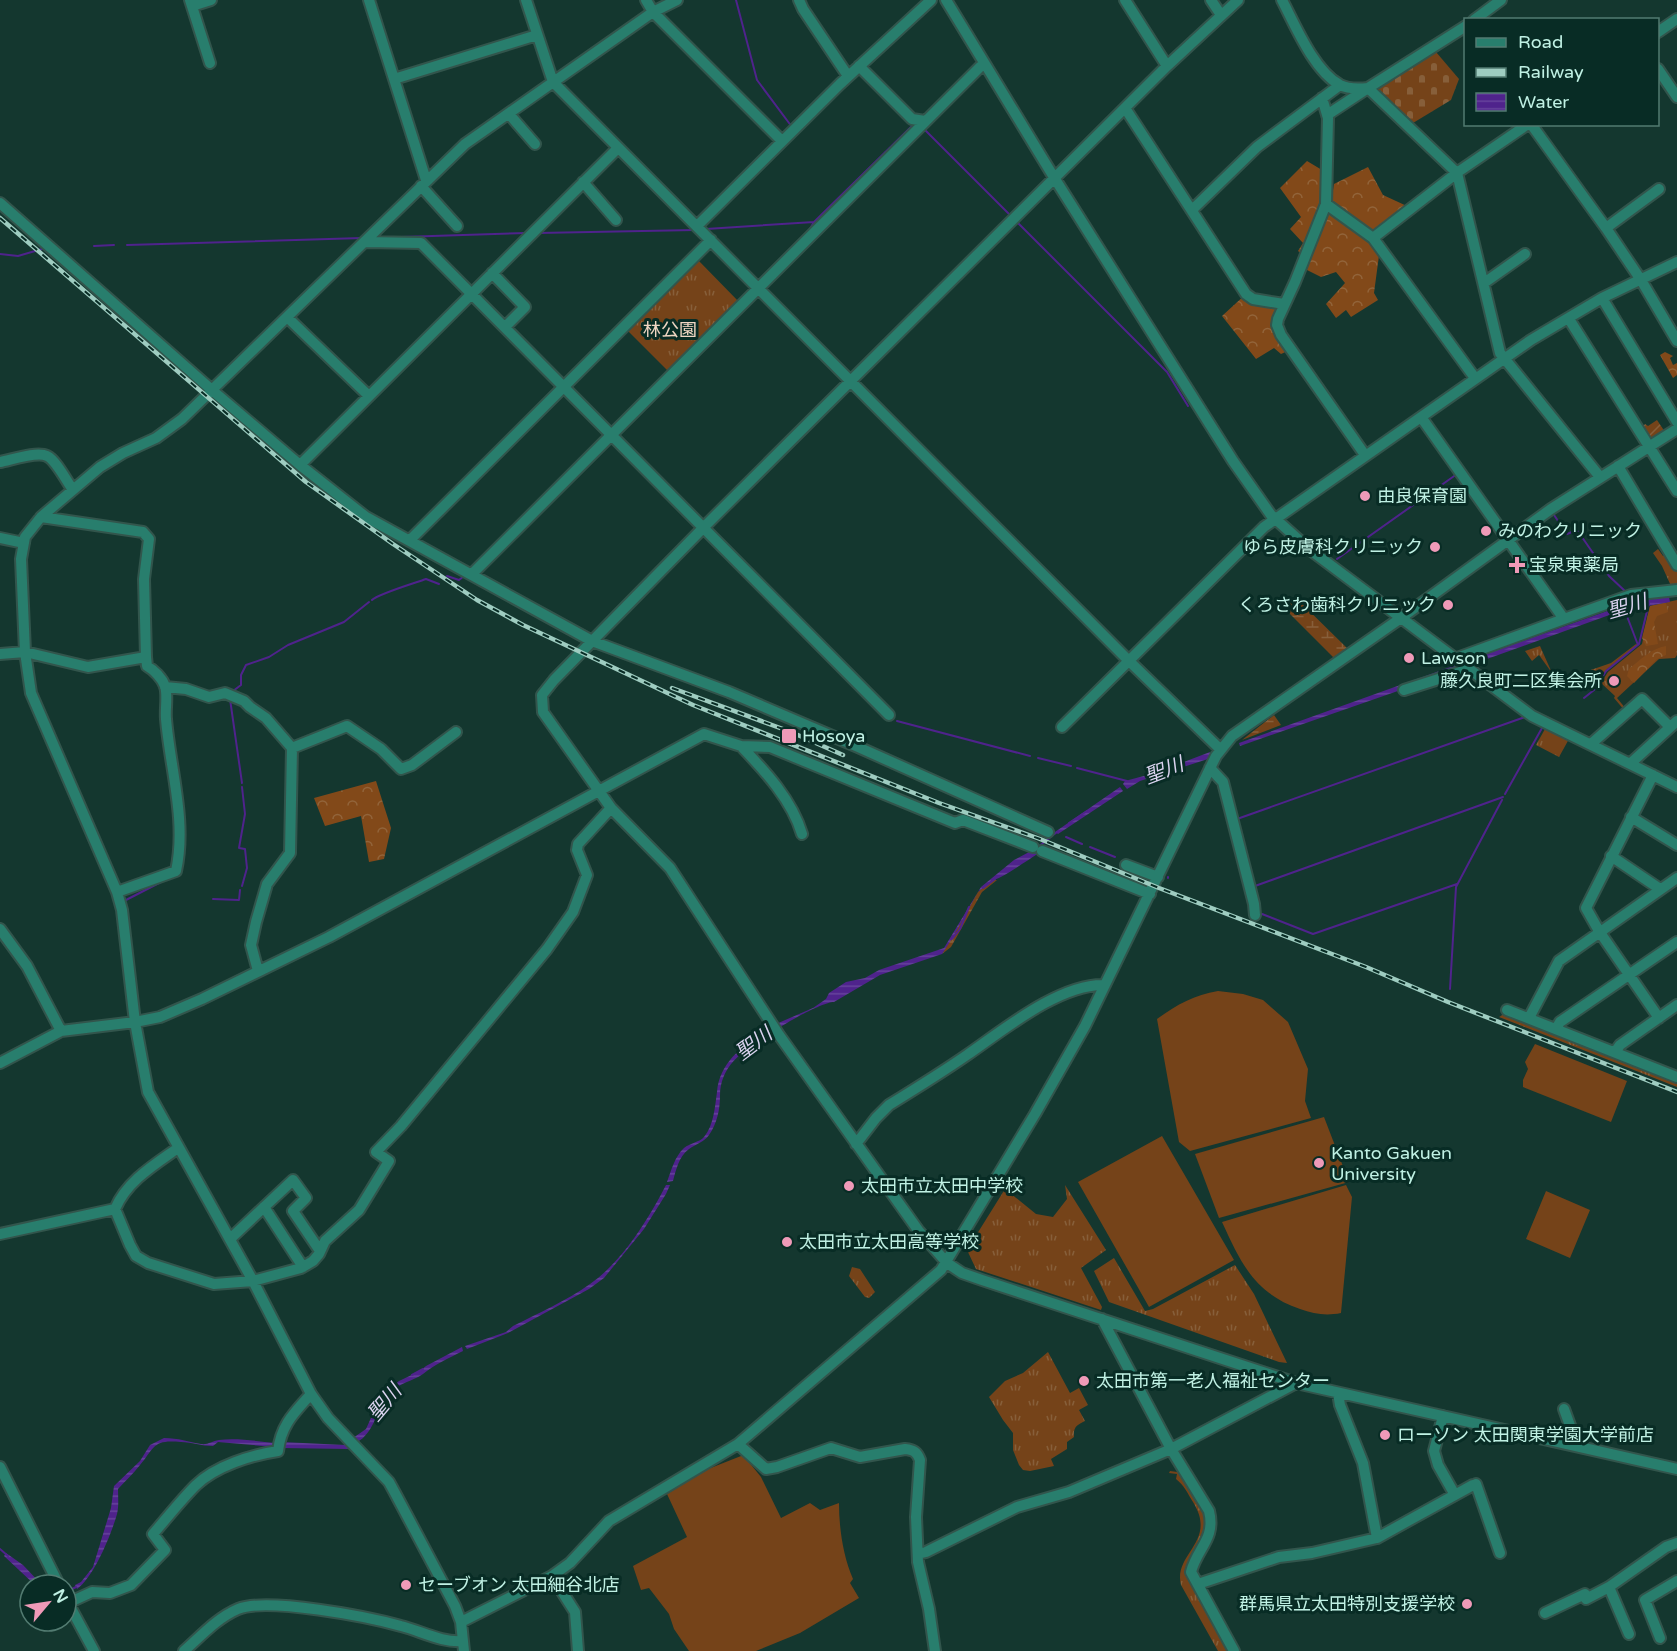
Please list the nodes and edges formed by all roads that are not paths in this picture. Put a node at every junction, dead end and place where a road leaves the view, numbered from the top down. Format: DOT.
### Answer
graph roads {
  1 [pos="211,0"];
  2 [pos="369,0"];
  3 [pos="526,0"];
  4 [pos="646,0"];
  5 [pos="677,0"];
  6 [pos="799,0"];
  7 [pos="931,0"];
  8 [pos="946,0"];
  9 [pos="1125,0"];
  10 [pos="1211,0"];
  11 [pos="1238,0"];
  12 [pos="1282,0"];
  13 [pos="1483,0"];
  14 [pos="1501,0"];
  15 [pos="191,3"];
  16 [pos="654,12"];
  17 [pos="1221,15"];
  18 [pos="1478,17"];
  19 [pos="1677,19"];
  20 [pos="1464,29"];
  21 [pos="1659,31"];
  22 [pos="537,35"];
  23 [pos="210,63"];
  24 [pos="984,63"];
  25 [pos="859,66"];
  26 [pos="1167,66"];
  27 [pos="1659,70"];
  28 [pos="848,76"];
  29 [pos="394,79"];
  30 [pos="553,82"];
  31 [pos="1340,85"];
  32 [pos="1368,88"];
  33 [pos="1677,97"];
  34 [pos="1322,98"];
  35 [pos="1125,108"];
  36 [pos="509,114"];
  37 [pos="1327,116"];
  38 [pos="925,121"];
  39 [pos="1526,126"];
  40 [pos="1530,126"];
  41 [pos="782,141"];
  42 [pos="535,144"];
  43 [pos="618,148"];
  44 [pos="1457,173"];
  45 [pos="1055,179"];
  46 [pos="583,182"];
  47 [pos="424,183"];
  48 [pos="1659,189"];
  49 [pos="0,203"];
  50 [pos="1326,204"];
  51 [pos="1192,210"];
  52 [pos="616,220"];
  53 [pos="457,226"];
  54 [pos="697,226"];
  55 [pos="1606,228"];
  56 [pos="1373,238"];
  57 [pos="711,240"];
  58 [pos="366,242"];
  59 [pos="1525,254"];
  60 [pos="1677,262"];
  61 [pos="492,273"];
  62 [pos="1641,280"];
  63 [pos="1484,283"];
  64 [pos="758,288"];
  65 [pos="471,294"];
  66 [pos="1602,298"];
  67 [pos="1284,304"];
  68 [pos="288,318"];
  69 [pos="1569,319"];
  70 [pos="505,327"];
  71 [pos="1677,341"];
  72 [pos="1503,358"];
  73 [pos="1475,378"];
  74 [pos="852,382"];
  75 [pos="564,386"];
  76 [pos="213,391"];
  77 [pos="369,396"];
  78 [pos="1420,417"];
  79 [pos="1677,422"];
  80 [pos="1677,429"];
  81 [pos="613,435"];
  82 [pos="1649,446"];
  83 [pos="1365,455"];
  84 [pos="0,462"];
  85 [pos="300,465"];
  86 [pos="1618,466"];
  87 [pos="1600,477"];
  88 [pos="73,490"];
  89 [pos="1677,491"];
  90 [pos="41,517"];
  91 [pos="1275,520"];
  92 [pos="704,527"];
  93 [pos="0,538"];
  94 [pos="410,540"];
  95 [pos="1508,540"];
  96 [pos="24,543"];
  97 [pos="1677,565"];
  98 [pos="472,574"];
  99 [pos="1677,590"];
  100 [pos="1401,618"];
  101 [pos="1564,619"];
  102 [pos="592,641"];
  103 [pos="25,652"];
  104 [pos="0,654"];
  105 [pos="146,657"];
  106 [pos="1130,662"];
  107 [pos="1464,664"];
  108 [pos="165,687"];
  109 [pos="1404,690"];
  110 [pos="889,715"];
  111 [pos="1673,724"];
  112 [pos="1062,727"];
  113 [pos="456,732"];
  114 [pos="1592,744"];
  115 [pos="741,746"];
  116 [pos="292,748"];
  117 [pos="1220,749"];
  118 [pos="1630,763"];
  119 [pos="1210,768"];
  120 [pos="1653,775"];
  121 [pos="1676,785"];
  122 [pos="598,790"];
  123 [pos="610,808"];
  124 [pos="1631,817"];
  125 [pos="1048,832"];
  126 [pos="802,834"];
  127 [pos="1677,846"];
  128 [pos="1611,856"];
  129 [pos="1126,865"];
  130 [pos="1158,877"];
  131 [pos="1677,878"];
  132 [pos="1660,889"];
  133 [pos="117,892"];
  134 [pos="1150,894"];
  135 [pos="1255,915"];
  136 [pos="0,929"];
  137 [pos="1599,932"];
  138 [pos="1677,942"];
  139 [pos="258,971"];
  140 [pos="1629,975"];
  141 [pos="1105,985"];
  142 [pos="1677,1005"];
  143 [pos="1508,1010"];
  144 [pos="1529,1018"];
  145 [pos="1659,1018"];
  146 [pos="135,1022"];
  147 [pos="1556,1029"];
  148 [pos="61,1031"];
  149 [pos="1616,1052"];
  150 [pos="0,1063"];
  151 [pos="1676,1075"];
  152 [pos="856,1144"];
  153 [pos="178,1148"];
  154 [pos="264,1207"];
  155 [pos="115,1209"];
  156 [pos="0,1234"];
  157 [pos="230,1239"];
  158 [pos="320,1251"];
  159 [pos="946,1263"];
  160 [pos="303,1267"];
  161 [pos="254,1281"];
  162 [pos="1102,1319"];
  163 [pos="1296,1383"];
  164 [pos="1338,1393"];
  165 [pos="310,1394"];
  166 [pos="1564,1409"];
  167 [pos="1443,1416"];
  168 [pos="738,1444"];
  169 [pos="1577,1445"];
  170 [pos="1171,1449"];
  171 [pos="0,1467"];
  172 [pos="1677,1468"];
  173 [pos="1455,1495"];
  174 [pos="1377,1538"];
  175 [pos="1677,1543"];
  176 [pos="1500,1553"];
  177 [pos="918,1554"];
  178 [pos="53,1573"];
  179 [pos="552,1576"];
  180 [pos="1677,1581"];
  181 [pos="1198,1584"];
  182 [pos="1609,1587"];
  183 [pos="78,1597"];
  184 [pos="1545,1613"];
  185 [pos="78,1621"];
  186 [pos="461,1622"];
  187 [pos="1629,1634"];
  188 [pos="1660,1638"];
  189 [pos="463,1646"];
  190 [pos="94,1651"];
  191 [pos="184,1651"];
  192 [pos="578,1651"];
  193 [pos="935,1651"];
  194 [pos="1234,1651"];
  1 -- 15 [label="street"];
  2 -- 29 [label="street"];
  3 -- 22 [label="street"];
  4 -- 16 [label="street"];
  5 -- 16 [label="street"];
  6 -- 28 [label="street"];
  7 -- 25 [label="street"];
  8 -- 24 [label="street"];
  9 -- 26 [label="street"];
  10 -- 17 [label="street"];
  11 -- 17 [label="street"];
  12 -- 31 [label="street"];
  13 -- 18 [label="street"];
  14 -- 18 [label="street"];
  15 -- 23 [label="street"];
  16 -- 30 [label="street"];
  16 -- 41 [label="street"];
  17 -- 26 [label="street"];
  19 -- 21 [label="street"];
  20 -- 32 [label="street"];
  22 -- 29 [label="street"];
  22 -- 30 [label="street"];
  24 -- 38 [label="street"];
  24 -- 45 [label="street"];
  25 -- 28 [label="street"];
  25 -- 38 [label="street"];
  26 -- 35 [label="street"];
  27 -- 33 [label="street"];
  28 -- 41 [label="street"];
  29 -- 47 [label="street"];
  30 -- 36 [label="street"];
  30 -- 43 [label="street"];
  31 -- 32 [label="street"];
  31 -- 34 [label="street"];
  32 -- 37 [label="street"];
  32 -- 44 [label="street"];
  34 -- 37 [label="street"];
  34 -- 51 [label="street"];
  35 -- 45 [label="street"];
  35 -- 51 [label="street"];
  36 -- 42 [label="street"];
  36 -- 47 [label="street"];
  37 -- 50 [label="street"];
  38 -- 64 [label="street"];
  39 -- 44 [label="street"];
  40 -- 55 [label="street"];
  41 -- 54 [label="street"];
  43 -- 46 [label="street"];
  43 -- 54 [label="street"];
  44 -- 56 [label="street"];
  44 -- 63 [label="street"];
  45 -- 74 [label="street"];
  45 -- 91 [label="street"];
  46 -- 52 [label="street"];
  46 -- 61 [label="street"];
  47 -- 53 [label="street"];
  47 -- 58 [label="street"];
  48 -- 55 [label="street"];
  49 -- 76 [label="street"];
  50 -- 56 [label="street"];
  50 -- 67 [label="street"];
  51 -- 67 [label="street"];
  54 -- 57 [label="street"];
  55 -- 62 [label="street"];
  56 -- 73 [label="street"];
  57 -- 64 [label="street"];
  57 -- 75 [label="street"];
  58 -- 65 [label="street"];
  58 -- 68 [label="street"];
  59 -- 63 [label="street"];
  60 -- 62 [label="street"];
  61 -- 65 [label="street"];
  61 -- 70 [label="street"];
  62 -- 66 [label="street"];
  62 -- 71 [label="street"];
  63 -- 72 [label="street"];
  64 -- 74 [label="street"];
  64 -- 81 [label="street"];
  65 -- 70 [label="street"];
  65 -- 77 [label="street"];
  66 -- 69 [label="street"];
  66 -- 79 [label="street"];
  67 -- 83 [label="street"];
  68 -- 76 [label="street"];
  68 -- 77 [label="street"];
  69 -- 72 [label="street"];
  69 -- 82 [label="street"];
  70 -- 75 [label="street"];
  72 -- 73 [label="street"];
  72 -- 87 [label="street"];
  73 -- 78 [label="street"];
  74 -- 92 [label="street"];
  74 -- 106 [label="street"];
  75 -- 81 [label="street"];
  75 -- 94 [label="street"];
  76 -- 85 [label="street"];
  76 -- 88 [label="street"];
  77 -- 85 [label="street"];
  78 -- 83 [label="street"];
  78 -- 95 [label="street"];
  80 -- 82 [label="street"];
  81 -- 92 [label="street"];
  81 -- 98 [label="street"];
  82 -- 86 [label="street"];
  82 -- 89 [label="street"];
  83 -- 91 [label="street"];
  84 -- 88 [label="street"];
  85 -- 94 [label="street"];
  86 -- 87 [label="street"];
  86 -- 97 [label="street"];
  87 -- 95 [label="street"];
  88 -- 90 [label="street"];
  90 -- 96 [label="street"];
  90 -- 105 [label="street"];
  91 -- 100 [label="street"];
  91 -- 106 [label="street"];
  92 -- 102 [label="street"];
  92 -- 110 [label="street"];
  93 -- 96 [label="street"];
  94 -- 98 [label="street"];
  95 -- 100 [label="street"];
  95 -- 101 [label="street"];
  96 -- 103 [label="street"];
  98 -- 102 [label="street"];
  99 -- 101 [label="street"];
  100 -- 107 [label="street"];
  100 -- 117 [label="street"];
  101 -- 107 [label="street"];
  102 -- 122 [label="street"];
  102 -- 125 [label="street"];
  103 -- 104 [label="street"];
  103 -- 105 [label="street"];
  103 -- 133 [label="street"];
  105 -- 108 [label="street"];
  106 -- 112 [label="street"];
  106 -- 117 [label="street"];
  107 -- 109 [label="street"];
  107 -- 114 [label="street"];
  108 -- 116 [label="street"];
  108 -- 133 [label="street"];
  111 -- 114 [label="street"];
  111 -- 118 [label="street"];
  113 -- 116 [label="street"];
  114 -- 118 [label="street"];
  115 -- 122 [label="street"];
  115 -- 126 [label="street"];
  115 -- 134 [label="street"];
  116 -- 139 [label="street"];
  117 -- 119 [label="street"];
  118 -- 120 [label="street"];
  119 -- 130 [label="street"];
  119 -- 135 [label="street"];
  120 -- 121 [label="street"];
  120 -- 124 [label="street"];
  122 -- 123 [label="street"];
  122 -- 139 [label="street"];
  123 -- 152 [label="street"];
  123 -- 158 [label="street"];
  124 -- 127 [label="street"];
  124 -- 128 [label="street"];
  128 -- 132 [label="street"];
  128 -- 137 [label="street"];
  129 -- 130 [label="street"];
  130 -- 134 [label="street"];
  131 -- 132 [label="street"];
  132 -- 137 [label="street"];
  133 -- 146 [label="street"];
  134 -- 141 [label="street"];
  136 -- 148 [label="street"];
  137 -- 140 [label="street"];
  137 -- 144 [label="street"];
  138 -- 140 [label="street"];
  139 -- 146 [label="street"];
  140 -- 145 [label="street"];
  140 -- 147 [label="street"];
  141 -- 152 [label="street"];
  141 -- 159 [label="street"];
  142 -- 145 [label="street"];
  143 -- 144 [label="street"];
  144 -- 147 [label="street"];
  145 -- 149 [label="street"];
  146 -- 148 [label="street"];
  146 -- 153 [label="street"];
  147 -- 149 [label="street"];
  148 -- 150 [label="street"];
  149 -- 151 [label="street"];
  152 -- 159 [label="street"];
  153 -- 155 [label="street"];
  153 -- 157 [label="street"];
  154 -- 157 [label="street"];
  154 -- 158 [label="street"];
  154 -- 160 [label="street"];
  155 -- 156 [label="street"];
  155 -- 161 [label="street"];
  157 -- 161 [label="street"];
  158 -- 160 [label="street"];
  159 -- 162 [label="street"];
  159 -- 168 [label="street"];
  160 -- 161 [label="street"];
  161 -- 165 [label="street"];
  162 -- 163 [label="street"];
  162 -- 170 [label="street"];
  163 -- 164 [label="street"];
  163 -- 170 [label="street"];
  164 -- 167 [label="street"];
  164 -- 174 [label="street"];
  165 -- 183 [label="street"];
  165 -- 186 [label="street"];
  166 -- 169 [label="street"];
  167 -- 169 [label="street"];
  167 -- 173 [label="street"];
  168 -- 177 [label="street"];
  168 -- 179 [label="street"];
  169 -- 172 [label="street"];
  170 -- 177 [label="street"];
  170 -- 181 [label="street"];
  171 -- 178 [label="street"];
  173 -- 174 [label="street"];
  173 -- 176 [label="street"];
  174 -- 181 [label="street"];
  175 -- 182 [label="street"];
  177 -- 193 [label="street"];
  179 -- 186 [label="street"];
  179 -- 192 [label="street"];
  180 -- 188 [label="street"];
  181 -- 194 [label="street"];
  182 -- 184 [label="street"];
  182 -- 187 [label="street"];
  185 -- 190 [label="street"];
  186 -- 189 [label="street"];
  189 -- 191 [label="street"];
}
